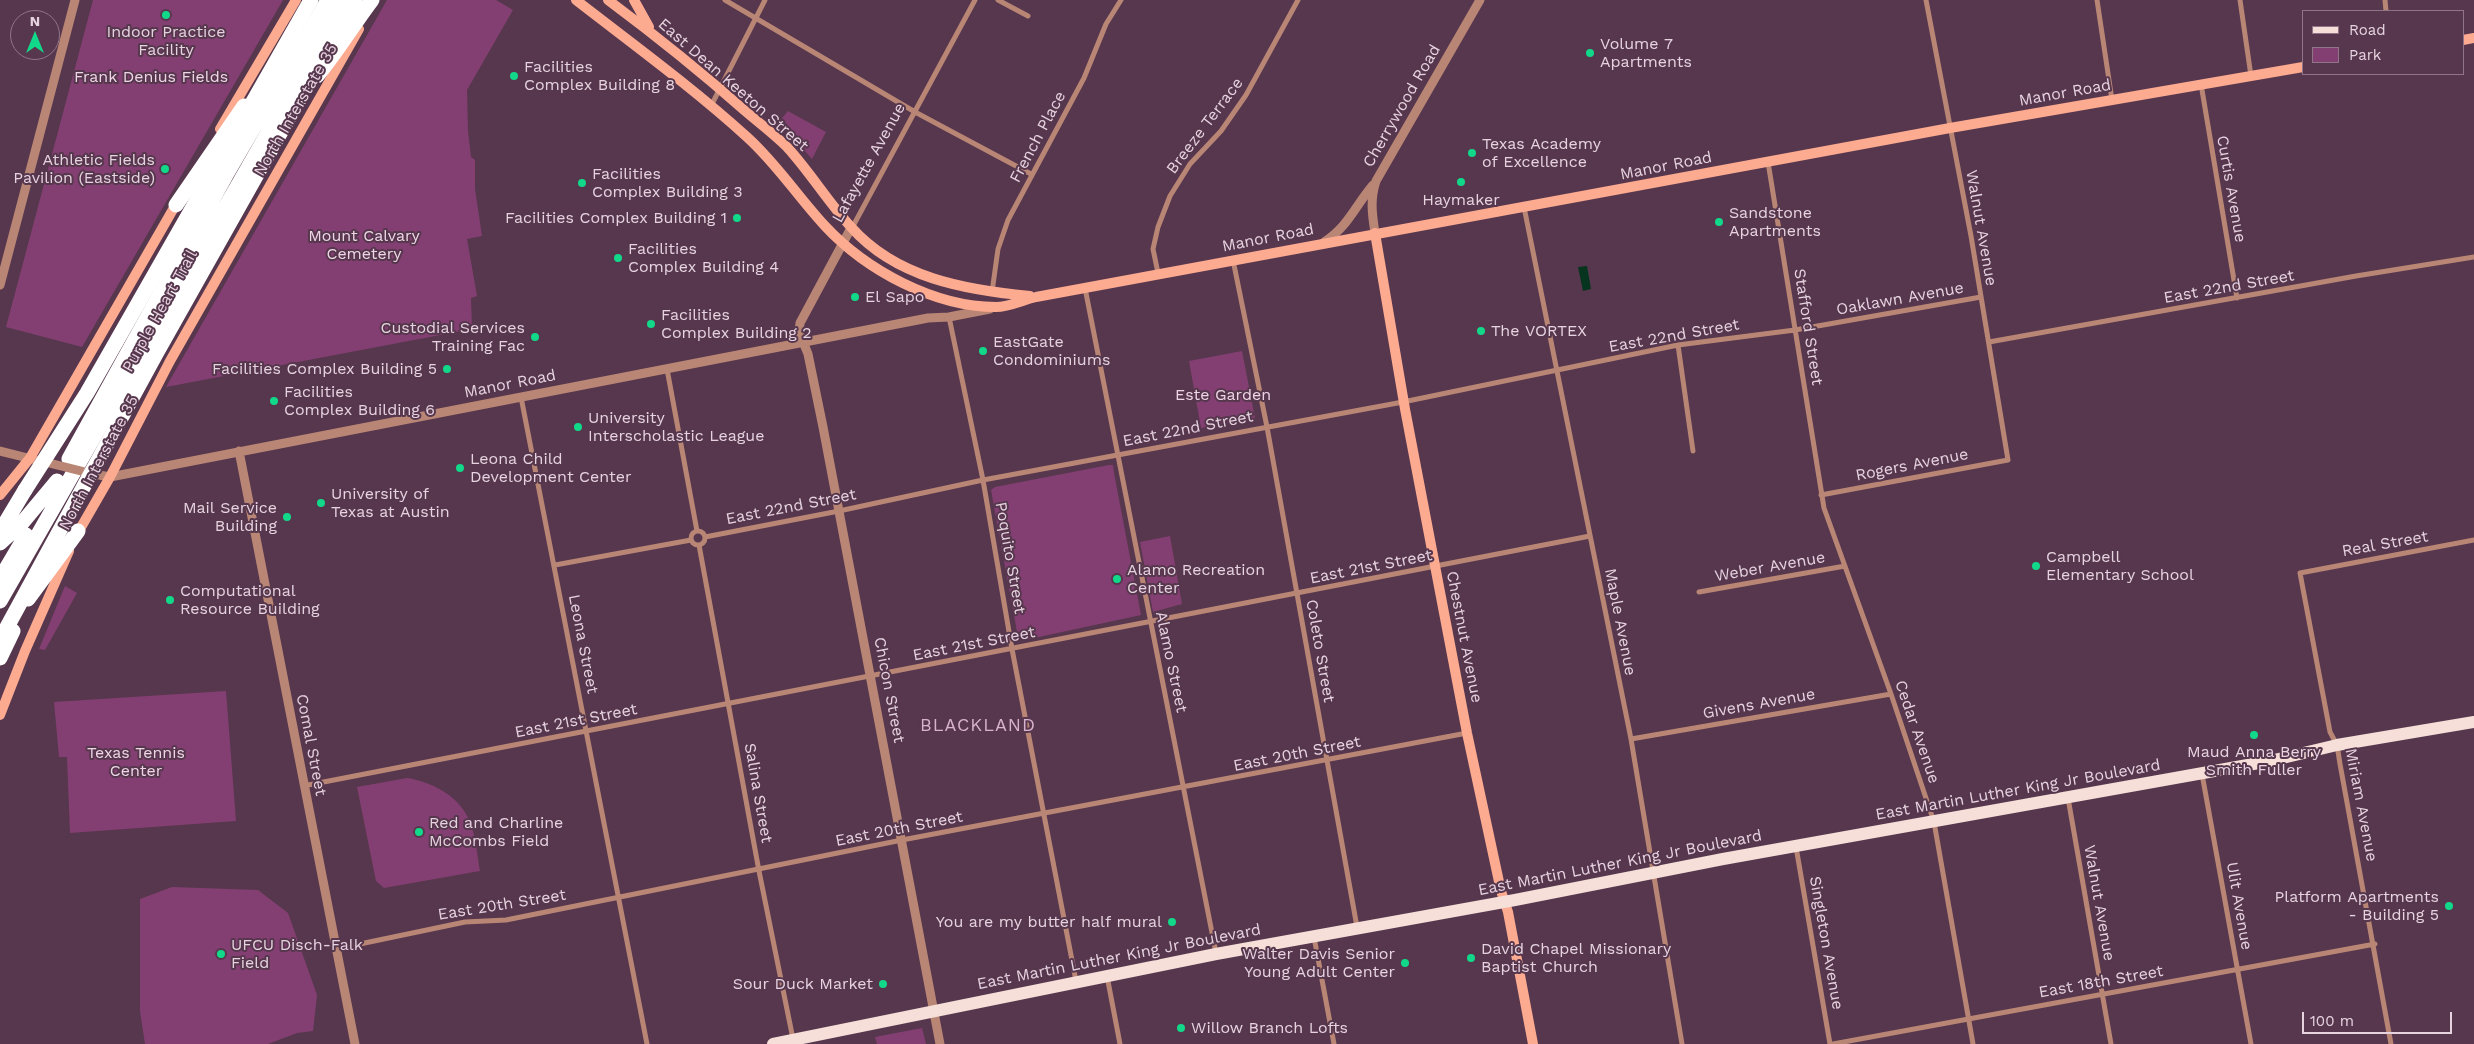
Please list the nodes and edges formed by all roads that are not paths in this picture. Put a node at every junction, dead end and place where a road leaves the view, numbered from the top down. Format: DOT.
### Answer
graph roads {
  1 [pos="75,0"];
  2 [pos="296,0"];
  3 [pos="311,0"];
  4 [pos="317,0"];
  5 [pos="328,0"];
  6 [pos="344,0"];
  7 [pos="355,0"];
  8 [pos="374,0"];
  9 [pos="576,0"];
  10 [pos="608,0"];
  11 [pos="634,0"];
  12 [pos="725,0"];
  13 [pos="765,0"];
  14 [pos="976,0"];
  15 [pos="998,0"];
  16 [pos="1121,0"];
  17 [pos="1298,0"];
  18 [pos="1480,0"];
  19 [pos="1926,0"];
  20 [pos="2097,0"];
  21 [pos="2240,0"];
  22 [pos="1028,16"];
  23 [pos="755,17"];
  24 [pos="664,42"];
  25 [pos="2302,67"];
  26 [pos="2251,76"];
  27 [pos="2201,84"];
  28 [pos="720,88"];
  29 [pos="2112,100"];
  30 [pos="711,106"];
  31 [pos="915,112"];
  32 [pos="1950,128"];
  33 [pos="259,146"];
  34 [pos="1768,162"];
  35 [pos="1031,174"];
  36 [pos="1376,181"];
  37 [pos="176,205"];
  38 [pos="1524,208"];
  39 [pos="851,228"];
  40 [pos="1375,233"];
  41 [pos="1324,242"];
  42 [pos="843,243"];
  43 [pos="2474,257"];
  44 [pos="1233,260"];
  45 [pos="1158,273"];
  46 [pos="0,285"];
  47 [pos="1085,288"];
  48 [pos="992,292"];
  49 [pos="1036,297"];
  50 [pos="1980,298"];
  51 [pos="2237,298"];
  52 [pos="997,307"];
  53 [pos="949,317"];
  54 [pos="1795,330"];
  55 [pos="803,342"];
  56 [pos="1989,342"];
  57 [pos="1678,346"];
  58 [pos="667,369"];
  59 [pos="1557,370"];
  60 [pos="521,397"];
  61 [pos="1403,402"];
  62 [pos="1267,427"];
  63 [pos="0,450"];
  64 [pos="240,451"];
  65 [pos="1693,451"];
  66 [pos="1116,455"];
  67 [pos="30,458"];
  68 [pos="2008,460"];
  69 [pos="110,477"];
  70 [pos="983,480"];
  71 [pos="57,481"];
  72 [pos="0,495"];
  73 [pos="1821,495"];
  74 [pos="839,511"];
  75 [pos="62,525"];
  76 [pos="78,531"];
  77 [pos="697,531"];
  78 [pos="0,532"];
  79 [pos="1590,536"];
  80 [pos="705,537"];
  81 [pos="691,540"];
  82 [pos="2474,540"];
  83 [pos="0,543"];
  84 [pos="700,545"];
  85 [pos="555,565"];
  86 [pos="1846,566"];
  87 [pos="1436,567"];
  88 [pos="2300,573"];
  89 [pos="0,580"];
  90 [pos="1699,592"];
  91 [pos="1297,594"];
  92 [pos="0,601"];
  93 [pos="1152,622"];
  94 [pos="0,636"];
  95 [pos="0,640"];
  96 [pos="1012,649"];
  97 [pos="0,658"];
  98 [pos="871,677"];
  99 [pos="1891,694"];
  100 [pos="730,705"];
  101 [pos="0,715"];
  102 [pos="2474,722"];
  103 [pos="587,731"];
  104 [pos="1467,734"];
  105 [pos="1631,739"];
  106 [pos="2336,745"];
  107 [pos="1327,761"];
  108 [pos="2202,773"];
  109 [pos="303,786"];
  110 [pos="1184,788"];
  111 [pos="2067,796"];
  112 [pos="1044,814"];
  113 [pos="1934,822"];
  114 [pos="902,840"];
  115 [pos="1796,846"];
  116 [pos="759,871"];
  117 [pos="1652,872"];
  118 [pos="619,898"];
  119 [pos="1504,902"];
  120 [pos="1358,928"];
  121 [pos="1314,937"];
  122 [pos="2375,944"];
  123 [pos="336,949"];
  124 [pos="1216,954"];
  125 [pos="2237,969"];
  126 [pos="1106,975"];
  127 [pos="1076,981"];
  128 [pos="2102,994"];
  129 [pos="934,1010"];
  130 [pos="1969,1019"];
  131 [pos="794,1042"];
  132 [pos="354,1044"];
  133 [pos="647,1044"];
  134 [pos="773,1044"];
  135 [pos="940,1044"];
  136 [pos="1120,1044"];
  137 [pos="1334,1044"];
  138 [pos="1533,1044"];
  139 [pos="1682,1044"];
  140 [pos="1832,1044"];
  141 [pos="1974,1044"];
  142 [pos="2111,1044"];
  143 [pos="2251,1044"];
  144 [pos="2392,1044"];
  1 -- 46 [label="street"];
  2 -- 37 [label="main road"];
  3 -- 78 [label="highway, Purple Heart Trail, bridge"];
  4 -- 37 [label="highway"];
  5 -- 71 [label="highway, Purple Heart Trail"];
  6 -- 33 [label="highway, Purple Heart Trail"];
  7 -- 75 [label="highway, Purple Heart Trail, bridge"];
  8 -- 33 [label="highway"];
  8 -- 69 [label="main road, North Interstate 35"];
  9 -- 30 [label="main road, East Dean Keeton Street"];
  10 -- 24 [label="main road, East Dean Keeton Street"];
  11 -- 24 [label="main road"];
  12 -- 23 [label="street"];
  13 -- 23 [label="street"];
  14 -- 31 [label="street, Lafayette Avenue"];
  15 -- 22 [label="street"];
  16 -- 35 [label="street, French Place"];
  17 -- 45 [label="street, Breeze Terrace"];
  18 -- 36 [label="street, Cherrywood Road"];
  19 -- 32 [label="street, Walnut Avenue"];
  20 -- 29 [label="street"];
  21 -- 26 [label="street"];
  23 -- 28 [label="street"];
  23 -- 31 [label="street"];
  24 -- 28 [label="main road, East Dean Keeton Street"];
  25 -- 26 [label="main road, Manor Road"];
  26 -- 27 [label="main road, Manor Road"];
  27 -- 29 [label="main road, Manor Road"];
  27 -- 51 [label="street, Curtis Avenue"];
  28 -- 30 [label="street"];
  28 -- 39 [label="main road, East Dean Keeton Street"];
  29 -- 32 [label="main road, Manor Road"];
  30 -- 42 [label="main road, East Dean Keeton Street"];
  31 -- 35 [label="street"];
  31 -- 39 [label="street, Lafayette Avenue"];
  32 -- 34 [label="main road, Manor Road"];
  32 -- 50 [label="street, Walnut Avenue"];
  33 -- 92 [label="highway, Purple Heart Trail"];
  34 -- 38 [label="main road, Manor Road"];
  34 -- 54 [label="street, Stafford Street"];
  35 -- 48 [label="street, French Place"];
  36 -- 40 [label="street, Cherrywood Road"];
  36 -- 41 [label="street"];
  37 -- 67 [label="main road"];
  38 -- 40 [label="main road, Manor Road"];
  38 -- 59 [label="street, Maple Avenue"];
  39 -- 42 [label="street, Lafayette Avenue"];
  39 -- 48 [label="main road, East Dean Keeton Street"];
  40 -- 41 [label="main road, Manor Road"];
  40 -- 61 [label="main road, Chestnut Avenue"];
  41 -- 44 [label="main road, Manor Road"];
  42 -- 52 [label="main road, East Dean Keeton Street"];
  42 -- 55 [label="street, Lafayette Avenue"];
  43 -- 51 [label="street, East 22nd Street"];
  44 -- 45 [label="main road, Manor Road"];
  44 -- 62 [label="street, Coleto Street"];
  45 -- 47 [label="main road, Manor Road"];
  47 -- 49 [label="main road, Manor Road"];
  47 -- 66 [label="street, Alamo Street"];
  48 -- 49 [label="main road, East Dean Keeton Street"];
  49 -- 52 [label="main road, East Dean Keeton Street"];
  50 -- 54 [label="street, Oaklawn Avenue"];
  50 -- 56 [label="street, Walnut Avenue"];
  51 -- 56 [label="street, East 22nd Street"];
  52 -- 53 [label="street, Manor Road"];
  53 -- 55 [label="street, Manor Road"];
  53 -- 70 [label="street, Poquito Street"];
  54 -- 57 [label="street, East 22nd Street"];
  54 -- 73 [label="street, Stafford Street"];
  55 -- 58 [label="street, Manor Road"];
  55 -- 74 [label="street, Chicon Street"];
  56 -- 68 [label="street, Walnut Avenue"];
  57 -- 59 [label="street, East 22nd Street"];
  57 -- 65 [label="street"];
  58 -- 60 [label="street, Manor Road"];
  58 -- 77 [label="street"];
  59 -- 61 [label="street, East 22nd Street"];
  59 -- 79 [label="street, Maple Avenue"];
  60 -- 64 [label="street, Manor Road"];
  60 -- 85 [label="street, Leona Street"];
  61 -- 62 [label="street, East 22nd Street"];
  61 -- 87 [label="main road, Chestnut Avenue"];
  62 -- 66 [label="street, East 22nd Street"];
  62 -- 91 [label="street, Coleto Street"];
  63 -- 67 [label="street, Manor Road"];
  64 -- 69 [label="street, Manor Road"];
  64 -- 109 [label="street, Comal Street"];
  66 -- 70 [label="street, East 22nd Street"];
  66 -- 93 [label="street, Alamo Street"];
  67 -- 69 [label="street, Manor Road, bridge"];
  67 -- 72 [label="main road"];
  68 -- 73 [label="street, Rogers Avenue"];
  69 -- 76 [label="main road, North Interstate 35"];
  70 -- 74 [label="street, East 22nd Street"];
  70 -- 96 [label="street, Poquito Street"];
  71 -- 83 [label="highway"];
  71 -- 89 [label="highway, Purple Heart Trail"];
  73 -- 86 [label="street, Cedar Avenue"];
  74 -- 80 [label="street, East 22nd Street"];
  74 -- 98 [label="street, Chicon Street"];
  75 -- 95 [label="highway, Purple Heart Trail, bridge"];
  75 -- 97 [label="highway, bridge"];
  76 -- 94 [label="highway"];
  76 -- 101 [label="main road, North Interstate 35"];
  77 -- 80 [label="street"];
  77 -- 81 [label="street"];
  79 -- 87 [label="street, East 21st Street"];
  79 -- 105 [label="street, Maple Avenue"];
  80 -- 84 [label="street"];
  81 -- 84 [label="street"];
  81 -- 85 [label="street"];
  82 -- 88 [label="street, Real Street"];
  84 -- 100 [label="street, Salina Street"];
  85 -- 103 [label="street, Leona Street"];
  86 -- 90 [label="street, Weber Avenue"];
  86 -- 99 [label="street, Cedar Avenue"];
  87 -- 91 [label="street, East 21st Street"];
  87 -- 104 [label="main road, Chestnut Avenue"];
  88 -- 106 [label="street, Miriam Avenue"];
  91 -- 93 [label="street, East 21st Street"];
  91 -- 107 [label="street, Coleto Street"];
  93 -- 96 [label="street, East 21st Street"];
  93 -- 110 [label="street, Alamo Street"];
  96 -- 98 [label="street, East 21st Street"];
  96 -- 112 [label="street, Poquito Street"];
  98 -- 100 [label="street, East 21st Street"];
  98 -- 114 [label="street, Chicon Street"];
  99 -- 105 [label="street, Givens Avenue"];
  99 -- 113 [label="street, Cedar Avenue"];
  100 -- 103 [label="street, East 21st Street"];
  100 -- 116 [label="street, Salina Street"];
  102 -- 106 [label="main road, East Martin Luther King Jr Boulevard"];
  103 -- 109 [label="street, East 21st Street"];
  103 -- 118 [label="street, Leona Street"];
  104 -- 107 [label="street, East 20th Street"];
  104 -- 119 [label="main road, Chestnut Avenue"];
  105 -- 117 [label="street, Maple Avenue"];
  106 -- 108 [label="main road, East Martin Luther King Jr Boulevard"];
  106 -- 122 [label="street, Miriam Avenue"];
  107 -- 110 [label="street, East 20th Street"];
  107 -- 120 [label="street, Coleto Street"];
  108 -- 111 [label="main road, East Martin Luther King Jr Boulevard"];
  108 -- 125 [label="street, Ulit Avenue"];
  109 -- 123 [label="street, Comal Street"];
  110 -- 112 [label="street, East 20th Street"];
  110 -- 124 [label="street, Alamo Street"];
  111 -- 113 [label="main road, East Martin Luther King Jr Boulevard"];
  111 -- 128 [label="street, Walnut Avenue"];
  112 -- 114 [label="street, East 20th Street"];
  112 -- 127 [label="street, Poquito Street"];
  113 -- 115 [label="main road, East Martin Luther King Jr Boulevard"];
  113 -- 130 [label="street, Cedar Avenue"];
  114 -- 116 [label="street, East 20th Street"];
  114 -- 129 [label="street, Chicon Street"];
  115 -- 117 [label="main road, East Martin Luther King Jr Boulevard"];
  115 -- 140 [label="street, Singleton Avenue"];
  116 -- 118 [label="street, East 20th Street"];
  116 -- 131 [label="street, Salina Street"];
  117 -- 119 [label="main road, East Martin Luther King Jr Boulevard"];
  117 -- 139 [label="street, Maple Avenue"];
  118 -- 123 [label="street, East 20th Street"];
  118 -- 133 [label="street, Leona Street"];
  119 -- 120 [label="main road, East Martin Luther King Jr Boulevard"];
  119 -- 138 [label="main road, Chestnut Avenue"];
  120 -- 121 [label="main road, East Martin Luther King Jr Boulevard"];
  121 -- 124 [label="main road, East Martin Luther King Jr Boulevard"];
  121 -- 137 [label="street"];
  122 -- 125 [label="street, East 18th Street"];
  122 -- 144 [label="street, Miriam Avenue"];
  123 -- 132 [label="street, Comal Street"];
  124 -- 126 [label="main road, East Martin Luther King Jr Boulevard"];
  125 -- 128 [label="street, East 18th Street"];
  125 -- 143 [label="street, Ulit Avenue"];
  126 -- 127 [label="main road, East Martin Luther King Jr Boulevard"];
  126 -- 136 [label="street"];
  127 -- 129 [label="main road, East Martin Luther King Jr Boulevard"];
  128 -- 130 [label="street, East 18th Street"];
  128 -- 142 [label="street, Walnut Avenue"];
  129 -- 131 [label="main road, East Martin Luther King Jr Boulevard"];
  129 -- 135 [label="street, Chicon Street"];
  130 -- 140 [label="street, East 18th Street"];
  130 -- 141 [label="street, Cedar Avenue"];
  131 -- 134 [label="main road, East Martin Luther King Jr Boulevard"];
}
